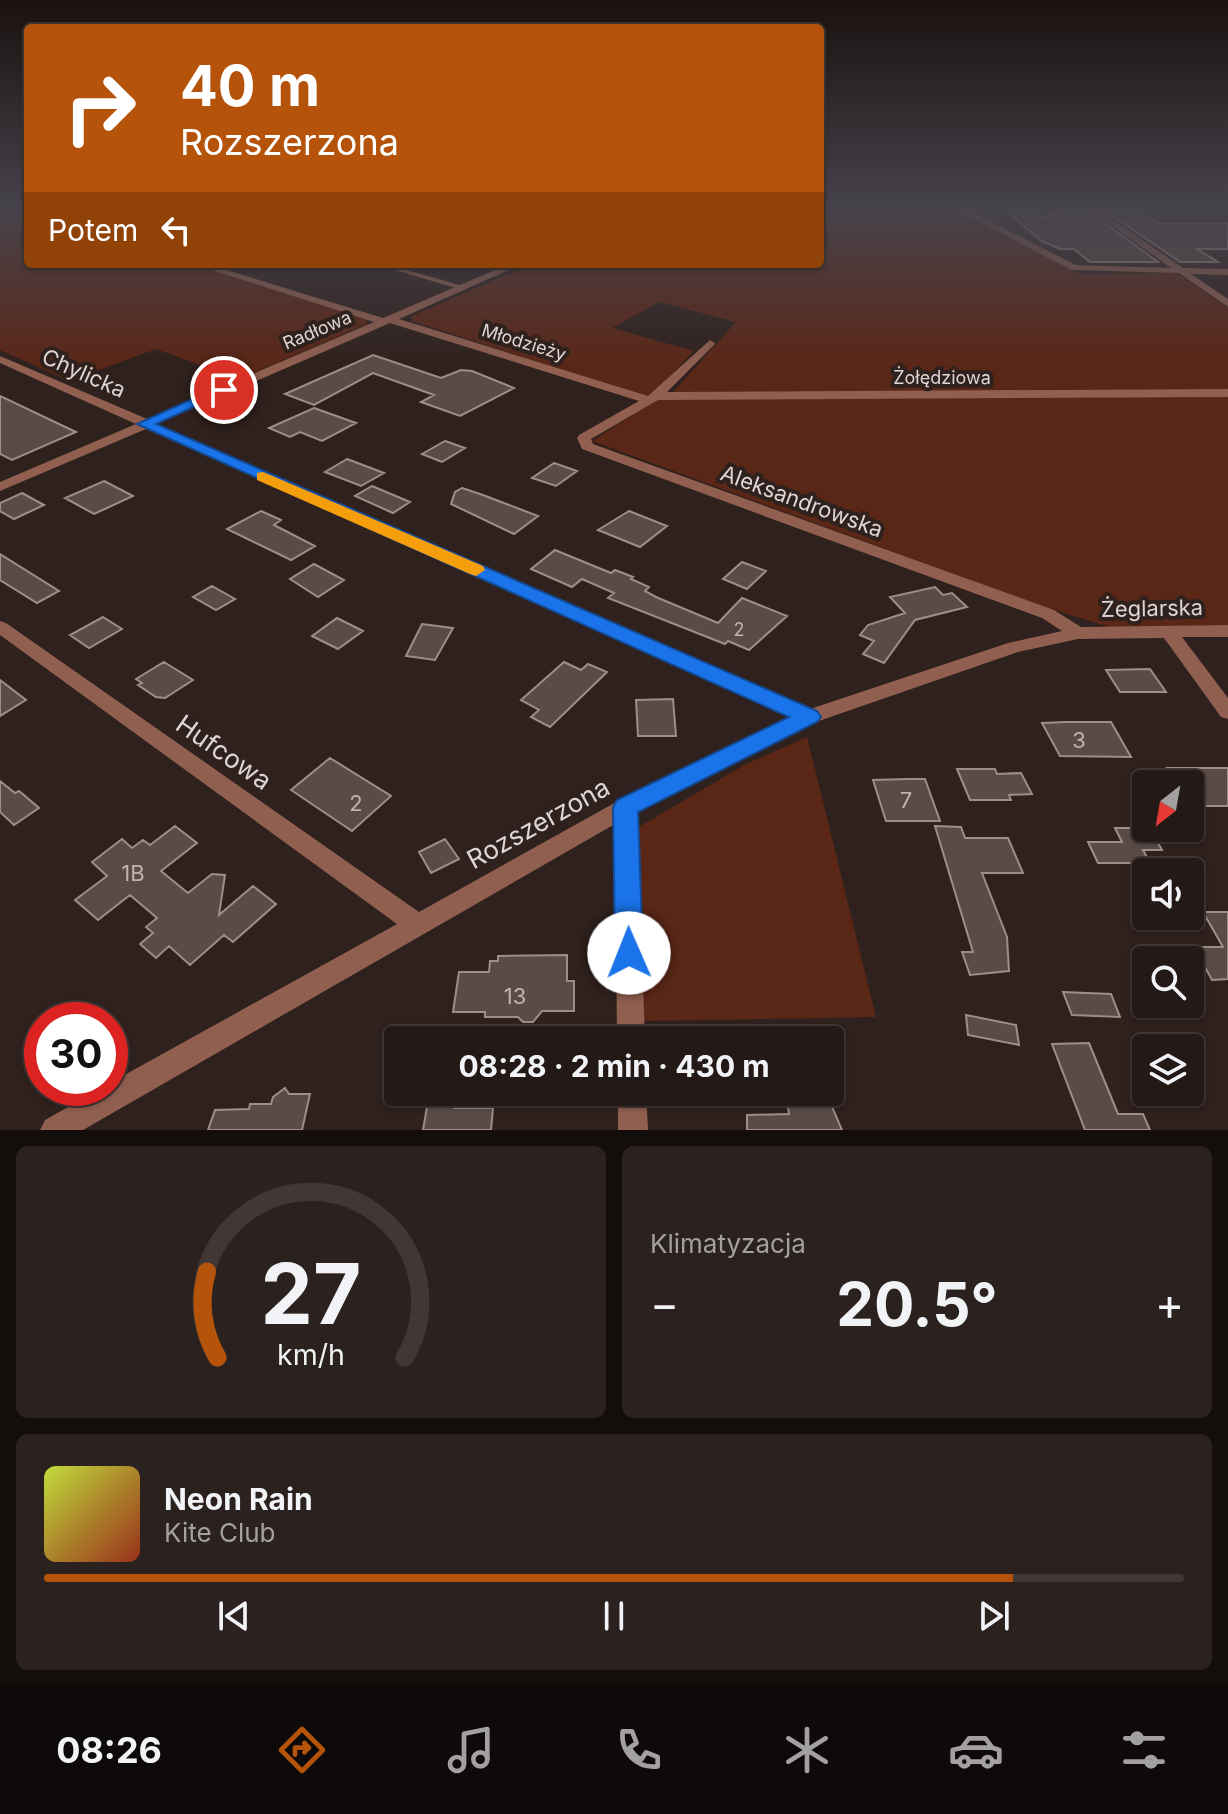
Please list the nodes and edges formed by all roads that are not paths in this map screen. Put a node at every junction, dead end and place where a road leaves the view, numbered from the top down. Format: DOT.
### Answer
graph roads {
  1 [pos="1061,260"];
  2 [pos="1165,260"];
  3 [pos="211,268"];
  4 [pos="393,268"];
  5 [pos="507,268"];
  6 [pos="1183,272"];
  7 [pos="1228,272"];
  8 [pos="462,287"];
  9 [pos="1228,304"];
  10 [pos="386,320"];
  11 [pos="710,343"];
  12 [pos="0,359"];
  13 [pos="1228,393"];
  14 [pos="652,398"];
  15 [pos="144,424"];
  16 [pos="0,487"];
  17 [pos="0,627"];
  18 [pos="1168,631"];
  19 [pos="1228,631"];
  20 [pos="1078,633"];
  21 [pos="1228,712"];
  22 [pos="809,717"];
  23 [pos="626,807"];
  24 [pos="415,923"];
  25 [pos="631,1026"];
  26 [pos="632,1106"];
  27 [pos="55,1130"];
  28 [pos="633,1130"];
  1 -- 6 [label="street"];
  2 -- 6 [label="street"];
  3 -- 10 [label="street, Młodzieży"];
  4 -- 8 [label="lane"];
  5 -- 8 [label="street, Radłowa"];
  6 -- 7 [label="street"];
  6 -- 9 [label="street"];
  8 -- 10 [label="street, Radłowa"];
  10 -- 14 [label="street, Młodzieży"];
  10 -- 15 [label="street, Radłowa"];
  11 -- 14 [label="street"];
  12 -- 15 [label="street, Chylicka"];
  13 -- 14 [label="street, Żołędziowa"];
  14 -- 20 [label="street, Aleksandrowska"];
  15 -- 16 [label="street, Radłowa"];
  15 -- 22 [label="street, Chylicka"];
  17 -- 24 [label="street, Hufcowa"];
  18 -- 19 [label="street, Żeglarska"];
  18 -- 20 [label="street, Żeglarska"];
  18 -- 21 [label="street"];
  20 -- 22 [label="street, Rozszerzona"];
  22 -- 23 [label="street, Rozszerzona"];
  23 -- 24 [label="street, Rozszerzona"];
  23 -- 25 [label="street"];
  24 -- 27 [label="street, Rozszerzona"];
  26 -- 28 [label="street"];
}
